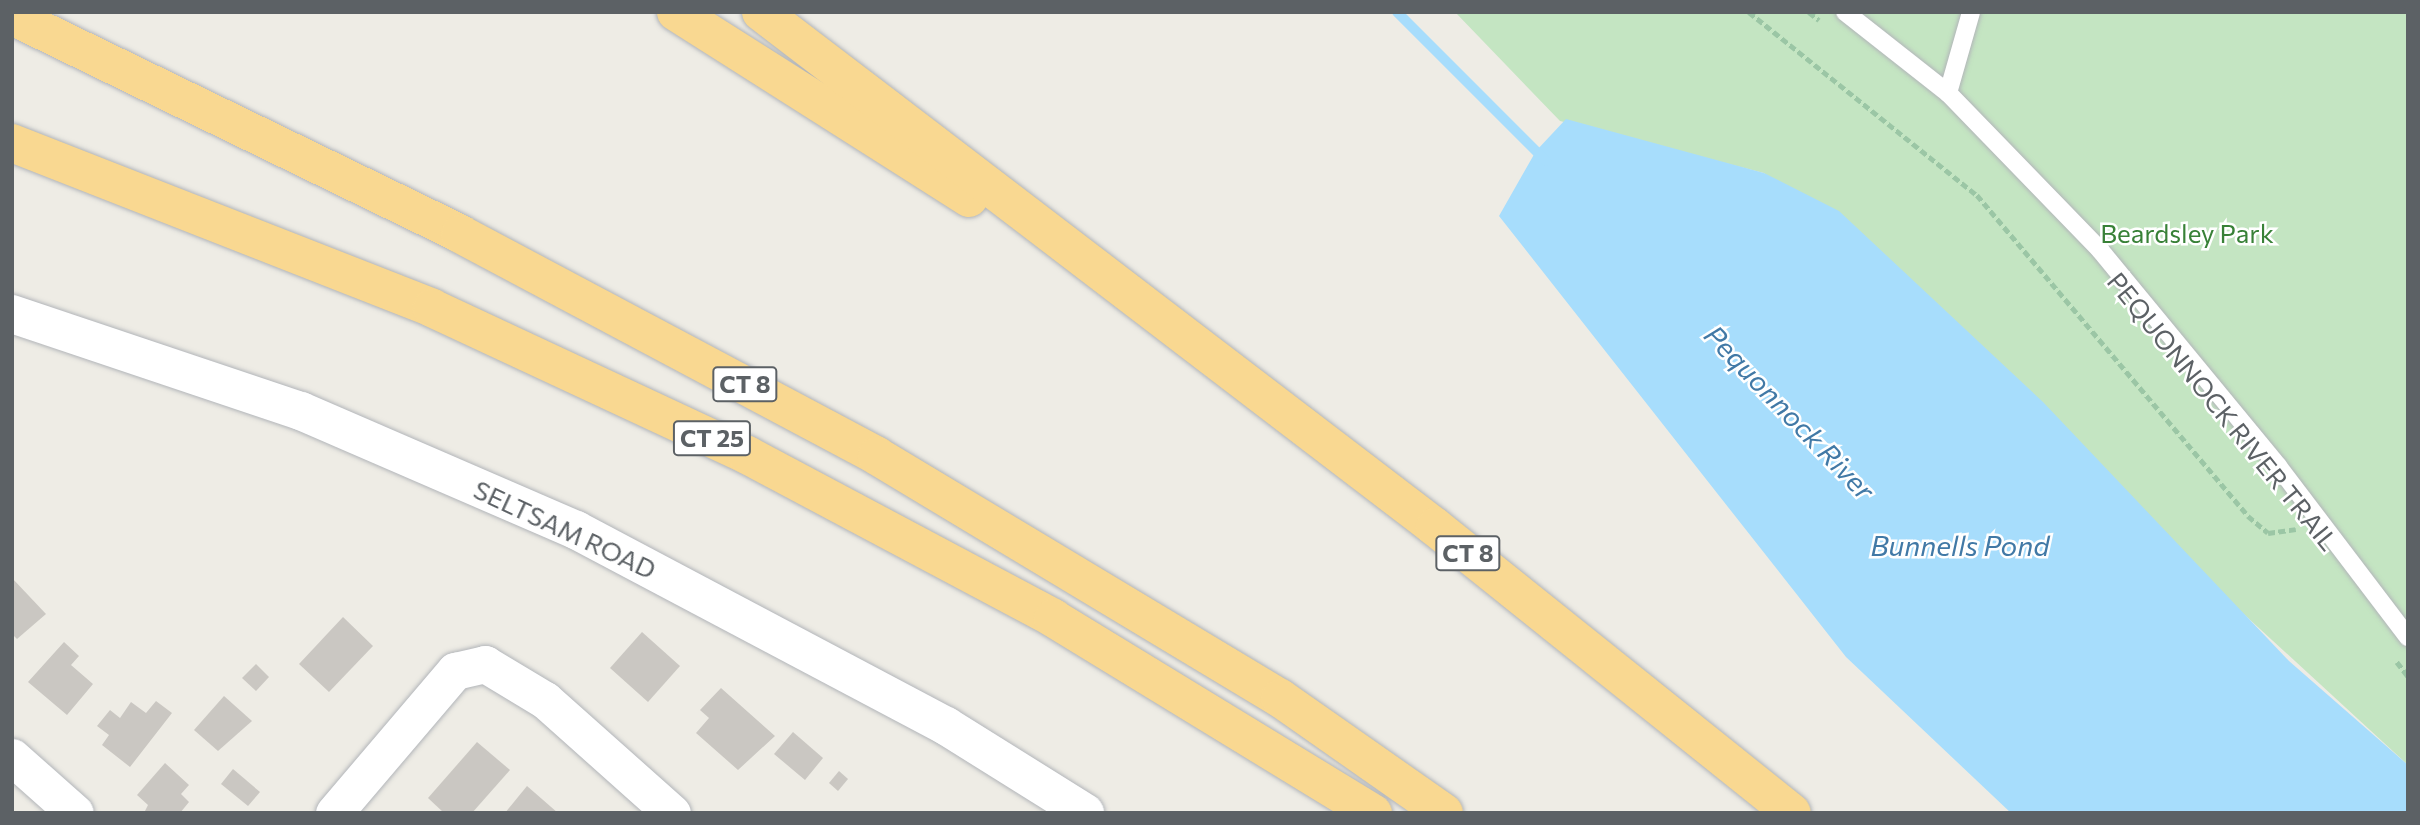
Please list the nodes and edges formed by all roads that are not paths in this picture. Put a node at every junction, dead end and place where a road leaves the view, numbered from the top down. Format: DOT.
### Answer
graph roads {
  1 [pos="676,12"];
  2 [pos="761,12"];
  3 [pos="1845,12"];
  4 [pos="1970,12"];
  5 [pos="12,16"];
  6 [pos="1948,93"];
  7 [pos="12,143"];
  8 [pos="1136,304"];
  9 [pos="12,314"];
  10 [pos="2408,637"];
  11 [pos="12,757"];
  12 [pos="75,813"];
  13 [pos="334,813"];
  14 [pos="672,813"];
  15 [pos="1085,813"];
  16 [pos="1373,813"];
  17 [pos="1444,813"];
  18 [pos="1792,813"];
  1 -- 8 [label="highway"];
  2 -- 8 [label="highway, CT 8"];
  3 -- 6 [label="lane"];
  4 -- 6 [label="lane"];
  5 -- 17 [label="highway, CT 8"];
  6 -- 10 [label="lane"];
  7 -- 16 [label="highway, CT 25"];
  8 -- 18 [label="highway, CT 8"];
  9 -- 15 [label="main road, SELTSAM ROAD"];
  11 -- 12 [label="street"];
  13 -- 14 [label="street"];
}
